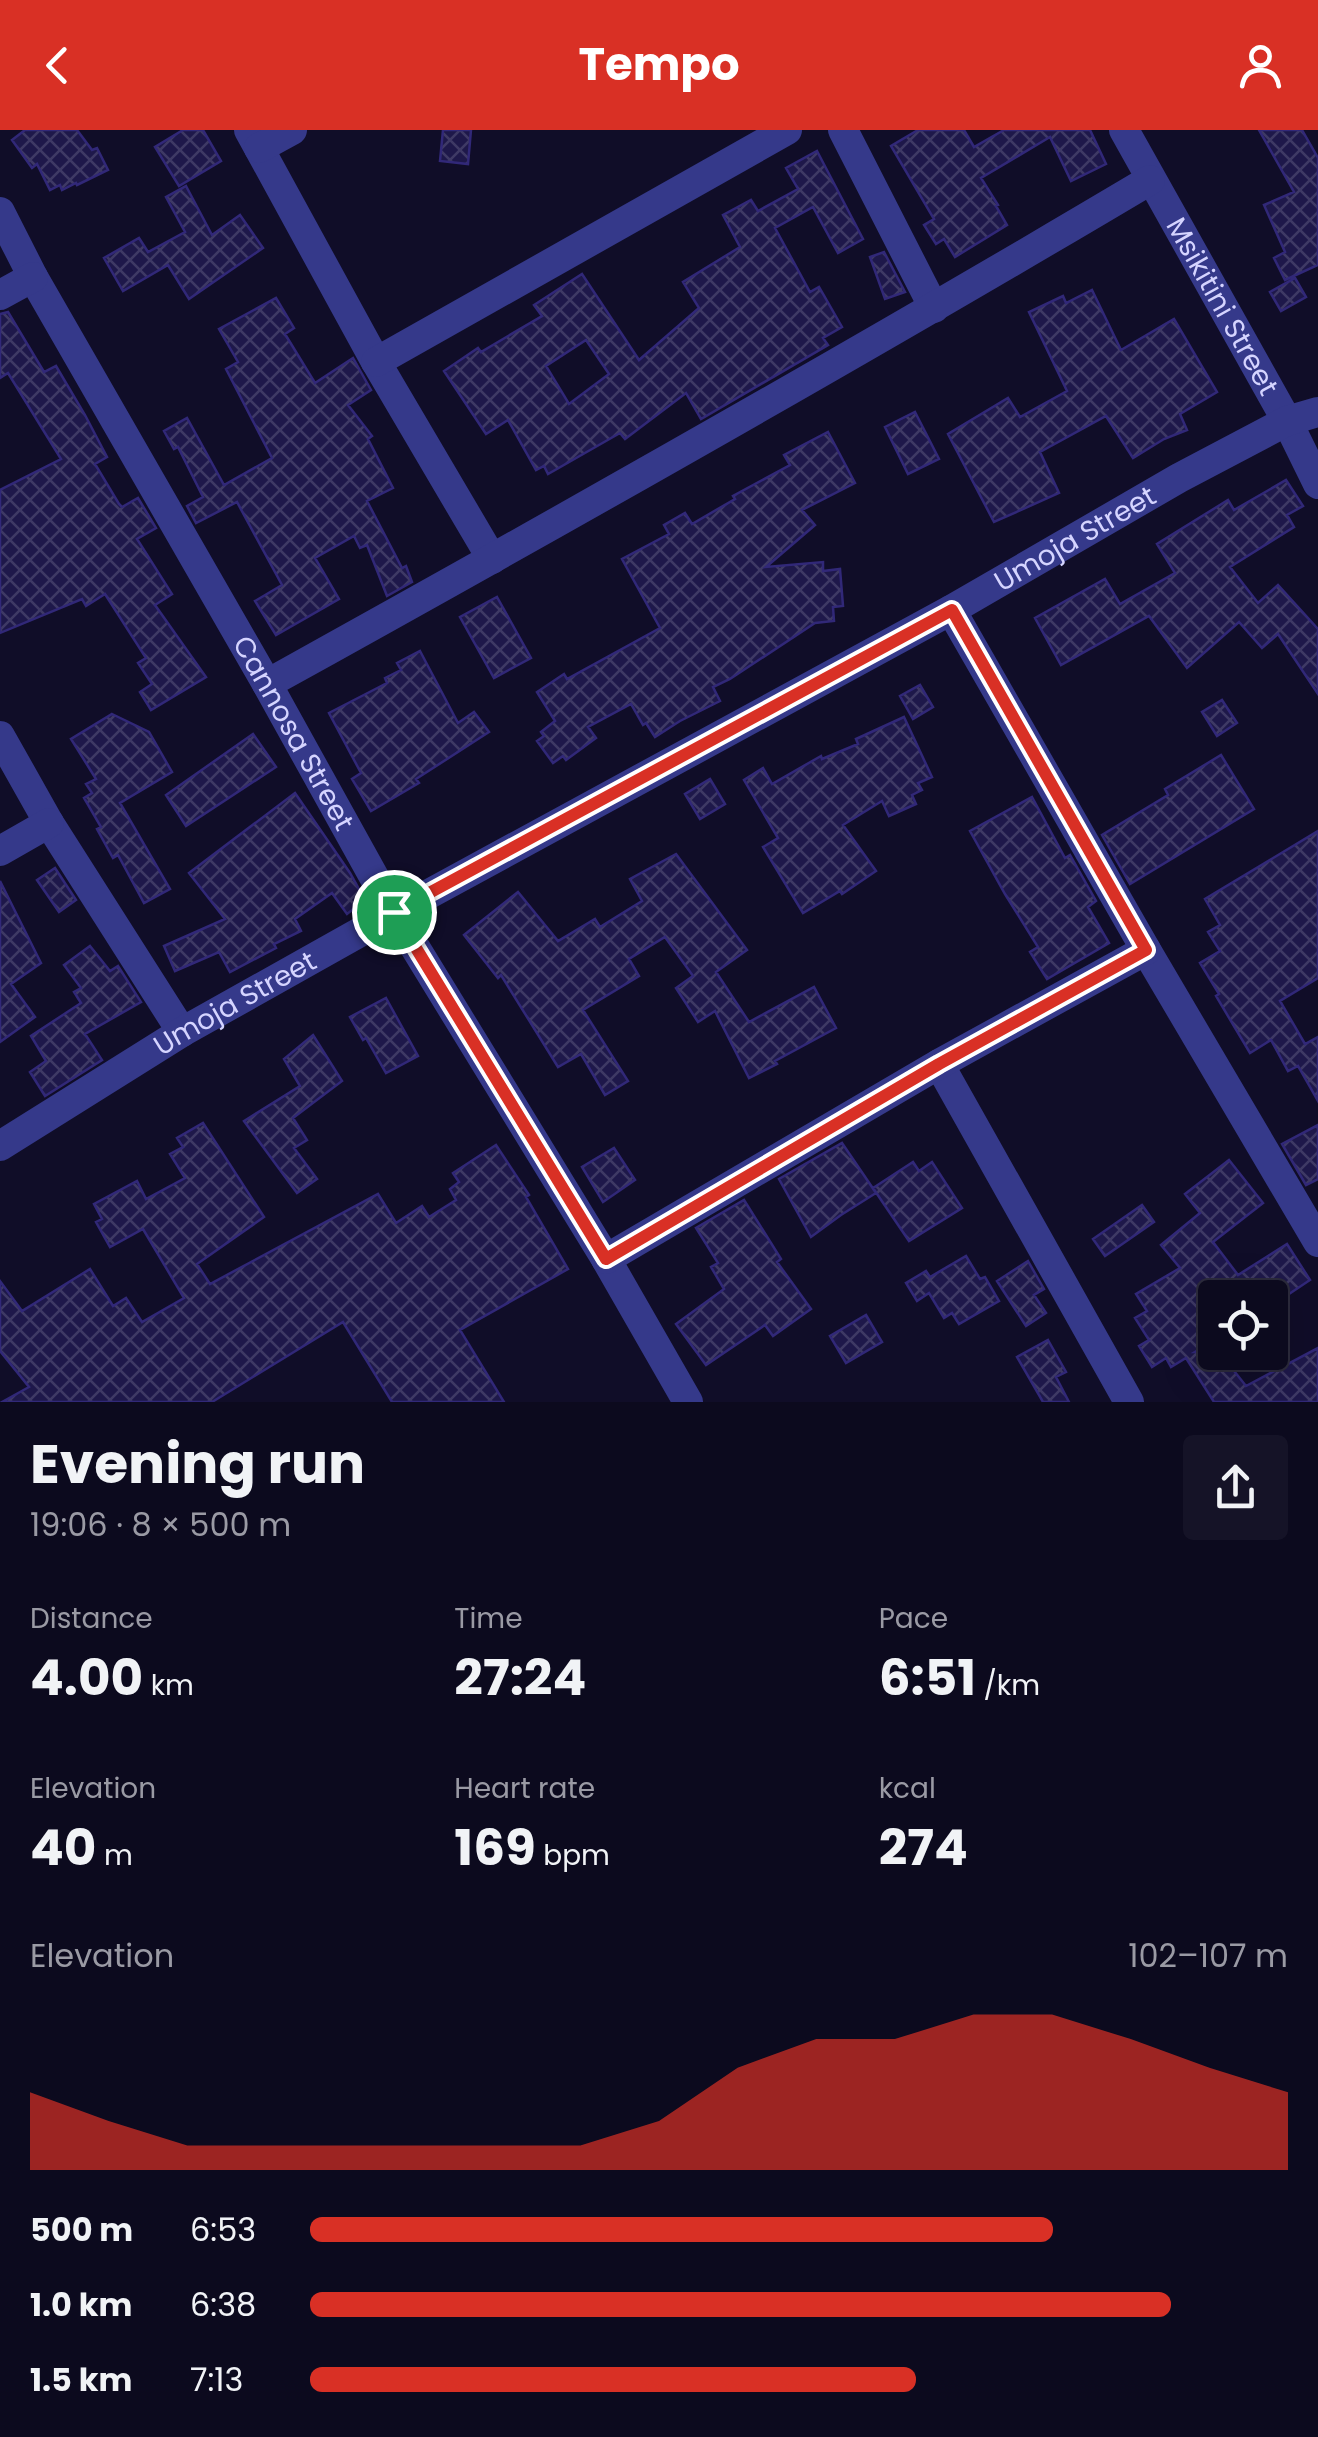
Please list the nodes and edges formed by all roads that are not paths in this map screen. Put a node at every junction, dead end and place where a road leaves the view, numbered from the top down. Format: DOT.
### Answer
graph roads {
  1 [pos="292,130"];
  2 [pos="786,130"];
  3 [pos="843,130"];
  4 [pos="1124,130"];
  5 [pos="254,139"];
  6 [pos="1150,180"];
  7 [pos="0,212"];
  8 [pos="33,277"];
  9 [pos="0,295"];
  10 [pos="934,308"];
  11 [pos="376,362"];
  12 [pos="1318,412"];
  13 [pos="1287,420"];
  14 [pos="1318,484"];
  15 [pos="492,560"];
  16 [pos="952,610"];
  17 [pos="266,684"];
  18 [pos="0,736"];
  19 [pos="49,823"];
  20 [pos="0,851"];
  21 [pos="394,912"];
  22 [pos="1146,950"];
  23 [pos="182,1032"];
  24 [pos="939,1064"];
  25 [pos="0,1146"];
  26 [pos="1318,1242"];
  27 [pos="606,1259"];
  28 [pos="688,1402"];
  29 [pos="1129,1402"];
  1 -- 5 [label="street"];
  2 -- 11 [label="street"];
  3 -- 10 [label="street"];
  4 -- 6 [label="street, Msikitini Street"];
  5 -- 11 [label="street"];
  6 -- 10 [label="street"];
  6 -- 13 [label="street, Msikitini Street"];
  7 -- 8 [label="street, Cannosa Street"];
  8 -- 9 [label="street"];
  8 -- 17 [label="street, Cannosa Street"];
  10 -- 15 [label="street"];
  11 -- 15 [label="street"];
  12 -- 13 [label="street, Umoja Street"];
  13 -- 14 [label="street, Msikitini Street"];
  13 -- 16 [label="street, Umoja Street"];
  15 -- 17 [label="street"];
  16 -- 21 [label="street, Umoja Street"];
  16 -- 22 [label="street"];
  17 -- 21 [label="street, Cannosa Street"];
  18 -- 19 [label="street"];
  19 -- 20 [label="street"];
  19 -- 23 [label="street"];
  21 -- 23 [label="street, Umoja Street"];
  21 -- 27 [label="street, Cannosa Street"];
  22 -- 24 [label="street"];
  22 -- 26 [label="street"];
  23 -- 25 [label="street, Umoja Street"];
  24 -- 27 [label="street"];
  24 -- 29 [label="street"];
  27 -- 28 [label="street, Cannosa Street"];
}
